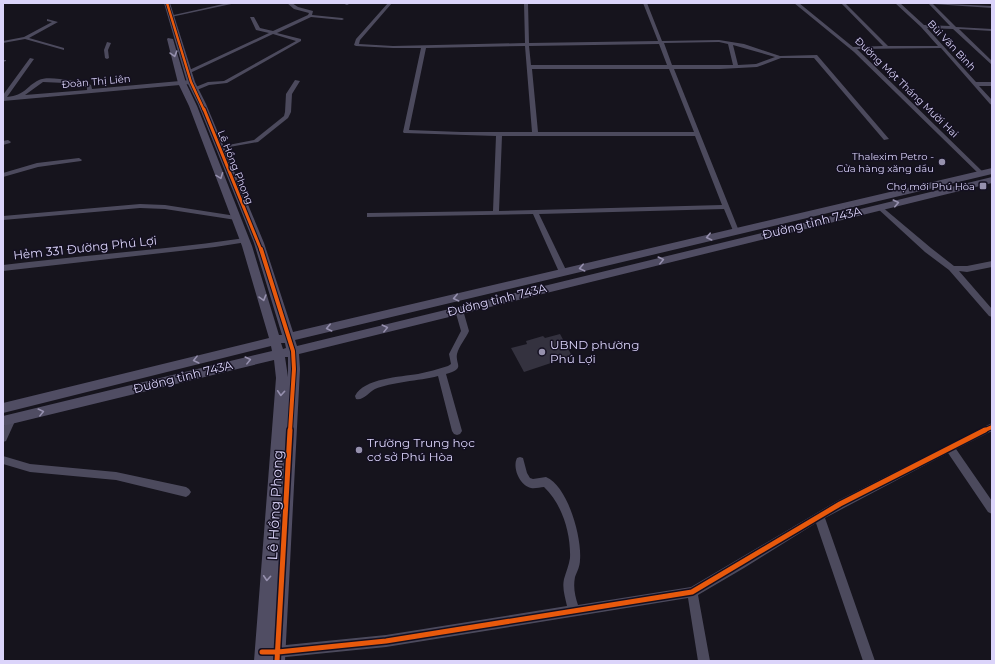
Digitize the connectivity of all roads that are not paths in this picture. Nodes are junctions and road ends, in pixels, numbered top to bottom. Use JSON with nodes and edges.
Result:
{"nodes":[{"id":1,"x":160,"y":3,"type":"edge"},
{"id":2,"x":167,"y":3,"type":"edge"},
{"id":3,"x":234,"y":3,"type":"edge"},
{"id":4,"x":289,"y":3,"type":"edge"},
{"id":5,"x":390,"y":3,"type":"edge"},
{"id":6,"x":526,"y":3,"type":"edge"},
{"id":7,"x":645,"y":3,"type":"edge"},
{"id":8,"x":796,"y":3,"type":"edge"},
{"id":9,"x":843,"y":3,"type":"edge"},
{"id":10,"x":897,"y":3,"type":"edge"},
{"id":11,"x":930,"y":3,"type":"edge"},
{"id":12,"x":992,"y":7,"type":"edge"},
{"id":13,"x":171,"y":16,"type":"junction"},
{"id":14,"x":310,"y":16,"type":"junction"},
{"id":15,"x":252,"y":18,"type":"dead end"},
{"id":16,"x":342,"y":19,"type":"dead end"},
{"id":17,"x":49,"y":20,"type":"dead end"},
{"id":18,"x":923,"y":26,"type":"junction"},
{"id":19,"x":955,"y":28,"type":"junction"},
{"id":20,"x":992,"y":30,"type":"edge"},
{"id":21,"x":273,"y":33,"type":"junction"},
{"id":22,"x":25,"y":38,"type":"junction"},
{"id":23,"x":661,"y":41,"type":"junction"},
{"id":24,"x":3,"y":42,"type":"edge"},
{"id":25,"x":109,"y":43,"type":"dead end"},
{"id":26,"x":730,"y":43,"type":"junction"},
{"id":27,"x":527,"y":45,"type":"junction"},
{"id":28,"x":424,"y":46,"type":"junction"},
{"id":29,"x":886,"y":47,"type":"junction"},
{"id":30,"x":942,"y":47,"type":"junction"},
{"id":31,"x":853,"y":48,"type":"junction"},
{"id":32,"x":62,"y":49,"type":"dead end"},
{"id":33,"x":983,"y":55,"type":"junction"},
{"id":34,"x":992,"y":56,"type":"edge"},
{"id":35,"x":107,"y":58,"type":"dead end"},
{"id":36,"x":780,"y":58,"type":"junction"},
{"id":37,"x":32,"y":59,"type":"dead end"},
{"id":38,"x":992,"y":64,"type":"edge"},
{"id":39,"x":671,"y":66,"type":"junction"},
{"id":40,"x":736,"y":66,"type":"junction"},
{"id":41,"x":529,"y":67,"type":"junction"},
{"id":42,"x":188,"y":72,"type":"junction"},
{"id":43,"x":297,"y":81,"type":"dead end"},
{"id":44,"x":189,"y":84,"type":"junction"},
{"id":45,"x":976,"y":84,"type":"junction"},
{"id":46,"x":992,"y":84,"type":"edge"},
{"id":47,"x":90,"y":90,"type":"junction"},
{"id":48,"x":20,"y":97,"type":"junction"},
{"id":49,"x":3,"y":99,"type":"edge"},
{"id":50,"x":992,"y":103,"type":"edge"},
{"id":51,"x":499,"y":133,"type":"junction"},
{"id":52,"x":535,"y":133,"type":"junction"},
{"id":53,"x":697,"y":134,"type":"junction"},
{"id":54,"x":886,"y":139,"type":"dead end"},
{"id":55,"x":220,"y":148,"type":"junction"},
{"id":56,"x":79,"y":160,"type":"dead end"},
{"id":57,"x":987,"y":172,"type":"edge"},
{"id":58,"x":3,"y":175,"type":"edge"},
{"id":59,"x":992,"y":180,"type":"edge"},
{"id":60,"x":871,"y":200,"type":"junction"},
{"id":61,"x":879,"y":206,"type":"junction"},
{"id":62,"x":726,"y":207,"type":"junction"},
{"id":63,"x":535,"y":212,"type":"junction"},
{"id":64,"x":496,"y":213,"type":"junction"},
{"id":65,"x":369,"y":215,"type":"dead end"},
{"id":66,"x":3,"y":218,"type":"edge"},
{"id":67,"x":236,"y":218,"type":"junction"},
{"id":68,"x":736,"y":231,"type":"junction"},
{"id":69,"x":245,"y":240,"type":"junction"},
{"id":70,"x":744,"y":240,"type":"junction"},
{"id":71,"x":628,"y":257,"type":"junction"},
{"id":72,"x":992,"y":264,"type":"edge"},
{"id":73,"x":634,"y":267,"type":"junction"},
{"id":74,"x":3,"y":268,"type":"edge"},
{"id":75,"x":952,"y":268,"type":"junction"},
{"id":76,"x":564,"y":272,"type":"junction"},
{"id":77,"x":510,"y":285,"type":"junction"},
{"id":78,"x":515,"y":296,"type":"junction"},
{"id":79,"x":459,"y":310,"type":"junction"},
{"id":80,"x":992,"y":314,"type":"edge"},
{"id":81,"x":290,"y":337,"type":"junction"},
{"id":82,"x":275,"y":341,"type":"junction"},
{"id":83,"x":293,"y":351,"type":"junction"},
{"id":84,"x":279,"y":354,"type":"junction"},
{"id":85,"x":440,"y":372,"type":"junction"},
{"id":86,"x":360,"y":396,"type":"dead end"},
{"id":87,"x":3,"y":408,"type":"edge"},
{"id":88,"x":8,"y":420,"type":"edge"},
{"id":89,"x":992,"y":427,"type":"edge"},
{"id":90,"x":457,"y":431,"type":"dead end"},
{"id":91,"x":3,"y":438,"type":"edge"},
{"id":92,"x":950,"y":448,"type":"junction"},
{"id":93,"x":3,"y":460,"type":"edge"},
{"id":94,"x":520,"y":461,"type":"dead end"},
{"id":95,"x":186,"y":492,"type":"dead end"},
{"id":96,"x":992,"y":509,"type":"edge"},
{"id":97,"x":819,"y":516,"type":"junction"},
{"id":98,"x":692,"y":592,"type":"junction"},
{"id":99,"x":574,"y":611,"type":"junction"},
{"id":100,"x":262,"y":656,"type":"edge"},
{"id":101,"x":278,"y":657,"type":"edge"},
{"id":102,"x":704,"y":661,"type":"edge"},
{"id":103,"x":869,"y":661,"type":"edge"}],
"edges":[{"from":1,"to":44,"type":"main road","name":"Lê Hồng Phong","one_way":true},
{"from":2,"to":13,"type":"main road","name":"Lê Hồng Phong"},
{"from":3,"to":13,"type":"street"},
{"from":4,"to":14,"type":"street"},
{"from":5,"to":28,"type":"street"},
{"from":6,"to":27,"type":"street"},
{"from":7,"to":23,"type":"street"},
{"from":8,"to":31,"type":"street","name":"Đường Một Tháng Mười Hai"},
{"from":9,"to":29,"type":"street"},
{"from":10,"to":18,"type":"street","name":"Bùi Văn Bình"},
{"from":11,"to":12,"type":"street"},
{"from":11,"to":19,"type":"street"},
{"from":13,"to":42,"type":"main road","name":"Lê Hồng Phong"},
{"from":14,"to":16,"type":"street"},
{"from":14,"to":21,"type":"street"},
{"from":15,"to":21,"type":"street"},
{"from":17,"to":22,"type":"street"},
{"from":18,"to":19,"type":"street"},
{"from":18,"to":30,"type":"street","name":"Bùi Văn Bình"},
{"from":19,"to":20,"type":"street"},
{"from":19,"to":33,"type":"street"},
{"from":21,"to":42,"type":"street"},
{"from":21,"to":44,"type":"street","name":"Đoàn Thị Liên"},
{"from":22,"to":24,"type":"street"},
{"from":22,"to":32,"type":"street"},
{"from":23,"to":26,"type":"street"},
{"from":23,"to":27,"type":"street"},
{"from":23,"to":39,"type":"street"},
{"from":25,"to":35,"type":"street"},
{"from":26,"to":36,"type":"street"},
{"from":26,"to":40,"type":"street"},
{"from":27,"to":28,"type":"street"},
{"from":27,"to":41,"type":"street"},
{"from":28,"to":51,"type":"street"},
{"from":29,"to":30,"type":"street"},
{"from":29,"to":31,"type":"street"},
{"from":30,"to":45,"type":"street","name":"Bùi Văn Bình"},
{"from":31,"to":57,"type":"street","name":"Đường Một Tháng Mười Hai"},
{"from":33,"to":34,"type":"street"},
{"from":33,"to":38,"type":"street"},
{"from":36,"to":40,"type":"street"},
{"from":36,"to":54,"type":"street"},
{"from":37,"to":49,"type":"street"},
{"from":39,"to":40,"type":"street"},
{"from":39,"to":41,"type":"street"},
{"from":39,"to":53,"type":"street"},
{"from":41,"to":52,"type":"street"},
{"from":42,"to":44,"type":"main road","name":"Lê Hồng Phong"},
{"from":43,"to":55,"type":"street"},
{"from":44,"to":47,"type":"street","name":"Đoàn Thị Liên"},
{"from":44,"to":55,"type":"main road","name":"Lê Hồng Phong"},
{"from":44,"to":67,"type":"main road","name":"Lê Hồng Phong","one_way":true},
{"from":45,"to":46,"type":"street"},
{"from":45,"to":50,"type":"street","name":"Bùi Văn Bình"},
{"from":47,"to":48,"type":"street","name":"Đoàn Thị Liên"},
{"from":47,"to":48,"type":"street"},
{"from":48,"to":49,"type":"street","name":"Đoàn Thị Liên"},
{"from":51,"to":52,"type":"street"},
{"from":51,"to":64,"type":"street"},
{"from":52,"to":53,"type":"street"},
{"from":53,"to":62,"type":"street"},
{"from":55,"to":81,"type":"main road","name":"Lê Hồng Phong"},
{"from":56,"to":58,"type":"street"},
{"from":57,"to":59,"type":"main road"},
{"from":57,"to":60,"type":"main road","name":"Đường tỉnh 743A"},
{"from":61,"to":59,"type":"main road","name":"Đường tỉnh 743A","one_way":true},
{"from":60,"to":61,"type":"main road"},
{"from":60,"to":68,"type":"main road","name":"Đường tỉnh 743A"},
{"from":61,"to":70,"type":"main road","name":"Đường tỉnh 743A"},
{"from":61,"to":75,"type":"street"},
{"from":62,"to":63,"type":"street"},
{"from":62,"to":68,"type":"street"},
{"from":63,"to":64,"type":"street"},
{"from":63,"to":76,"type":"street"},
{"from":64,"to":65,"type":"street"},
{"from":66,"to":67,"type":"street"},
{"from":67,"to":69,"type":"main road","name":"Lê Hồng Phong"},
{"from":68,"to":70,"type":"main road"},
{"from":68,"to":71,"type":"main road","name":"Đường tỉnh 743A","one_way":true},
{"from":69,"to":74,"type":"street","name":"Hẻm 331 Đường Phú Lợi"},
{"from":69,"to":82,"type":"main road","name":"Lê Hồng Phong","one_way":true},
{"from":73,"to":70,"type":"main road","name":"Đường tỉnh 743A","one_way":true},
{"from":71,"to":73,"type":"main road"},
{"from":71,"to":76,"type":"main road","name":"Đường tỉnh 743A","one_way":true},
{"from":72,"to":75,"type":"street"},
{"from":73,"to":78,"type":"main road","name":"Đường tỉnh 743A"},
{"from":75,"to":80,"type":"street"},
{"from":76,"to":77,"type":"main road","name":"Đường tỉnh 743A"},
{"from":77,"to":78,"type":"main road"},
{"from":77,"to":81,"type":"main road","name":"Đường tỉnh 743A","one_way":true},
{"from":78,"to":79,"type":"main road","name":"Đường tỉnh 743A"},
{"from":83,"to":79,"type":"main road","name":"Đường tỉnh 743A","one_way":true},
{"from":79,"to":85,"type":"street"},
{"from":81,"to":82,"type":"main road","name":"Đường tỉnh 743A"},
{"from":81,"to":83,"type":"main road","name":"Lê Hồng Phong"},
{"from":82,"to":84,"type":"main road","name":"Lê Hồng Phong"},
{"from":82,"to":87,"type":"main road","name":"Đường tỉnh 743A","one_way":true},
{"from":83,"to":84,"type":"main road","name":"Đường tỉnh 743A"},
{"from":83,"to":101,"type":"main road","name":"Lê Hồng Phong"},
{"from":88,"to":84,"type":"main road","name":"Đường tỉnh 743A","one_way":true},
{"from":84,"to":100,"type":"main road","name":"Lê Hồng Phong","one_way":true},
{"from":85,"to":86,"type":"street"},
{"from":85,"to":90,"type":"street"},
{"from":88,"to":91,"type":"street"},
{"from":89,"to":92,"type":"street"},
{"from":92,"to":96,"type":"street"},
{"from":92,"to":97,"type":"street"},
{"from":93,"to":95,"type":"street"},
{"from":94,"to":99,"type":"street"},
{"from":97,"to":98,"type":"street"},
{"from":97,"to":103,"type":"street"},
{"from":98,"to":99,"type":"street"},
{"from":98,"to":102,"type":"street"},
{"from":99,"to":101,"type":"street"},
{"from":100,"to":101,"type":"street"}]}
